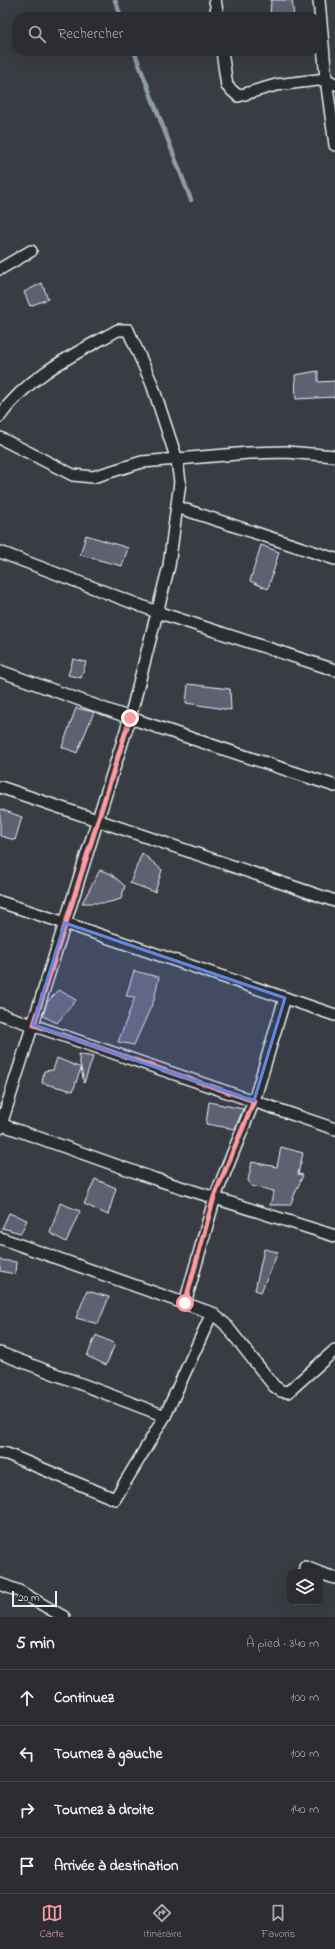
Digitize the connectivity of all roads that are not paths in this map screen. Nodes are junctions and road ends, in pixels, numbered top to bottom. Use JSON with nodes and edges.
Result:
{"nodes":[{"id":1,"x":215,"y":0,"type":"edge"},
{"id":2,"x":319,"y":0,"type":"edge"},
{"id":3,"x":217,"y":12,"type":"edge"},
{"id":4,"x":321,"y":12,"type":"edge"},
{"id":5,"x":323,"y":30,"type":"edge"},
{"id":6,"x":223,"y":56,"type":"edge"},
{"id":7,"x":330,"y":82,"type":"edge"},
{"id":8,"x":335,"y":145,"type":"edge"},
{"id":9,"x":31,"y":251,"type":"dead end"},
{"id":10,"x":0,"y":269,"type":"edge"},
{"id":11,"x":0,"y":416,"type":"edge"},
{"id":12,"x":0,"y":438,"type":"edge"},
{"id":13,"x":335,"y":456,"type":"edge"},
{"id":14,"x":177,"y":460,"type":"junction"},
{"id":15,"x":177,"y":507,"type":"junction"},
{"id":16,"x":0,"y":552,"type":"edge"},
{"id":17,"x":335,"y":559,"type":"edge"},
{"id":18,"x":156,"y":612,"type":"junction"},
{"id":19,"x":335,"y":670,"type":"edge"},
{"id":20,"x":0,"y":671,"type":"edge"},
{"id":21,"x":130,"y":718,"type":"junction"},
{"id":22,"x":335,"y":786,"type":"edge"},
{"id":23,"x":0,"y":787,"type":"edge"},
{"id":24,"x":98,"y":821,"type":"junction"},
{"id":25,"x":335,"y":901,"type":"edge"},
{"id":26,"x":0,"y":902,"type":"edge"},
{"id":27,"x":66,"y":923,"type":"junction"},
{"id":28,"x":285,"y":998,"type":"junction"},
{"id":29,"x":0,"y":1014,"type":"edge"},
{"id":30,"x":335,"y":1015,"type":"edge"},
{"id":31,"x":34,"y":1025,"type":"junction"},
{"id":32,"x":254,"y":1101,"type":"junction"},
{"id":33,"x":0,"y":1126,"type":"edge"},
{"id":34,"x":335,"y":1129,"type":"edge"},
{"id":35,"x":214,"y":1197,"type":"junction"},
{"id":36,"x":335,"y":1236,"type":"edge"},
{"id":37,"x":0,"y":1238,"type":"edge"},
{"id":38,"x":185,"y":1303,"type":"junction"},
{"id":39,"x":212,"y":1313,"type":"junction"},
{"id":40,"x":335,"y":1350,"type":"edge"},
{"id":41,"x":0,"y":1353,"type":"edge"},
{"id":42,"x":165,"y":1416,"type":"junction"},
{"id":43,"x":0,"y":1453,"type":"edge"},
{"id":44,"x":305,"y":1567,"type":"dead end"},
{"id":45,"x":311,"y":1569,"type":"edge"},
{"id":46,"x":323,"y":1574,"type":"edge"},
{"id":47,"x":335,"y":1578,"type":"edge"},
{"id":48,"x":0,"y":1584,"type":"edge"},
{"id":49,"x":64,"y":1617,"type":"edge"}],
"edges":[{"from":1,"to":3,"type":"street"},
{"from":2,"to":4,"type":"street"},
{"from":5,"to":7,"type":"street"},
{"from":6,"to":7,"type":"street"},
{"from":7,"to":8,"type":"street"},
{"from":9,"to":10,"type":"street"},
{"from":11,"to":14,"type":"street"},
{"from":12,"to":14,"type":"street"},
{"from":13,"to":14,"type":"street"},
{"from":14,"to":15,"type":"street"},
{"from":15,"to":17,"type":"street"},
{"from":15,"to":18,"type":"street"},
{"from":16,"to":18,"type":"street"},
{"from":18,"to":19,"type":"street"},
{"from":18,"to":21,"type":"street"},
{"from":20,"to":21,"type":"street"},
{"from":21,"to":22,"type":"street"},
{"from":21,"to":24,"type":"street"},
{"from":23,"to":24,"type":"street"},
{"from":24,"to":25,"type":"street"},
{"from":24,"to":27,"type":"street"},
{"from":26,"to":27,"type":"street"},
{"from":27,"to":28,"type":"street"},
{"from":27,"to":31,"type":"street"},
{"from":28,"to":30,"type":"street"},
{"from":28,"to":32,"type":"street"},
{"from":29,"to":31,"type":"street"},
{"from":31,"to":32,"type":"street"},
{"from":31,"to":33,"type":"street"},
{"from":32,"to":34,"type":"street"},
{"from":32,"to":35,"type":"street"},
{"from":33,"to":35,"type":"street"},
{"from":35,"to":36,"type":"street"},
{"from":35,"to":38,"type":"street"},
{"from":37,"to":38,"type":"street"},
{"from":38,"to":39,"type":"street"},
{"from":39,"to":40,"type":"street"},
{"from":39,"to":42,"type":"street"},
{"from":41,"to":42,"type":"street"},
{"from":42,"to":43,"type":"street"},
{"from":44,"to":45,"type":"street"},
{"from":46,"to":47,"type":"street"},
{"from":48,"to":49,"type":"street"}]}
